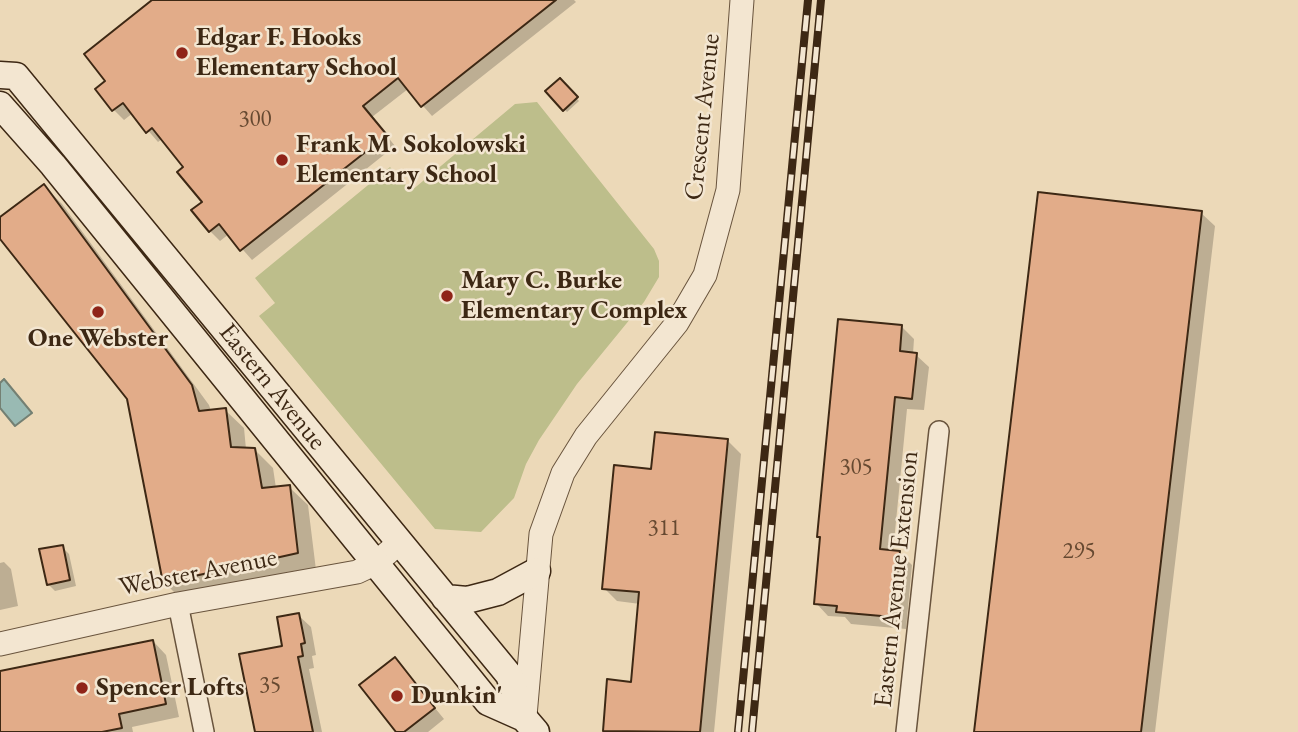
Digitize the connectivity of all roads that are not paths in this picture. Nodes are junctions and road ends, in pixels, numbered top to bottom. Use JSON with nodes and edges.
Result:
{"nodes":[{"id":1,"x":742,"y":0,"type":"edge"},
{"id":2,"x":0,"y":75,"type":"edge"},
{"id":3,"x":0,"y":105,"type":"edge"},
{"id":4,"x":939,"y":431,"type":"dead end"},
{"id":5,"x":400,"y":542,"type":"junction"},
{"id":6,"x":376,"y":562,"type":"junction"},
{"id":7,"x":537,"y":571,"type":"junction"},
{"id":8,"x":445,"y":598,"type":"junction"},
{"id":9,"x":178,"y":604,"type":"junction"},
{"id":10,"x":0,"y":644,"type":"edge"},
{"id":11,"x":528,"y":727,"type":"edge"},
{"id":12,"x":204,"y":732,"type":"edge"},
{"id":13,"x":906,"y":732,"type":"edge"}],
"edges":[{"from":1,"to":7,"type":"street","name":"Crescent Avenue"},
{"from":2,"to":5,"type":"main road","name":"Eastern Avenue"},
{"from":3,"to":6,"type":"main road","name":"Eastern Avenue"},
{"from":4,"to":13,"type":"street","name":"Eastern Avenue Extension"},
{"from":5,"to":6,"type":"street","name":"Webster Avenue"},
{"from":5,"to":8,"type":"main road","name":"Eastern Avenue"},
{"from":6,"to":9,"type":"street","name":"Webster Avenue"},
{"from":6,"to":11,"type":"main road","name":"Eastern Avenue"},
{"from":7,"to":8,"type":"main road"},
{"from":7,"to":11,"type":"street","name":"Crescent Avenue"},
{"from":8,"to":11,"type":"main road","name":"Eastern Avenue"},
{"from":9,"to":10,"type":"street","name":"Webster Avenue"},
{"from":9,"to":12,"type":"street"}]}
